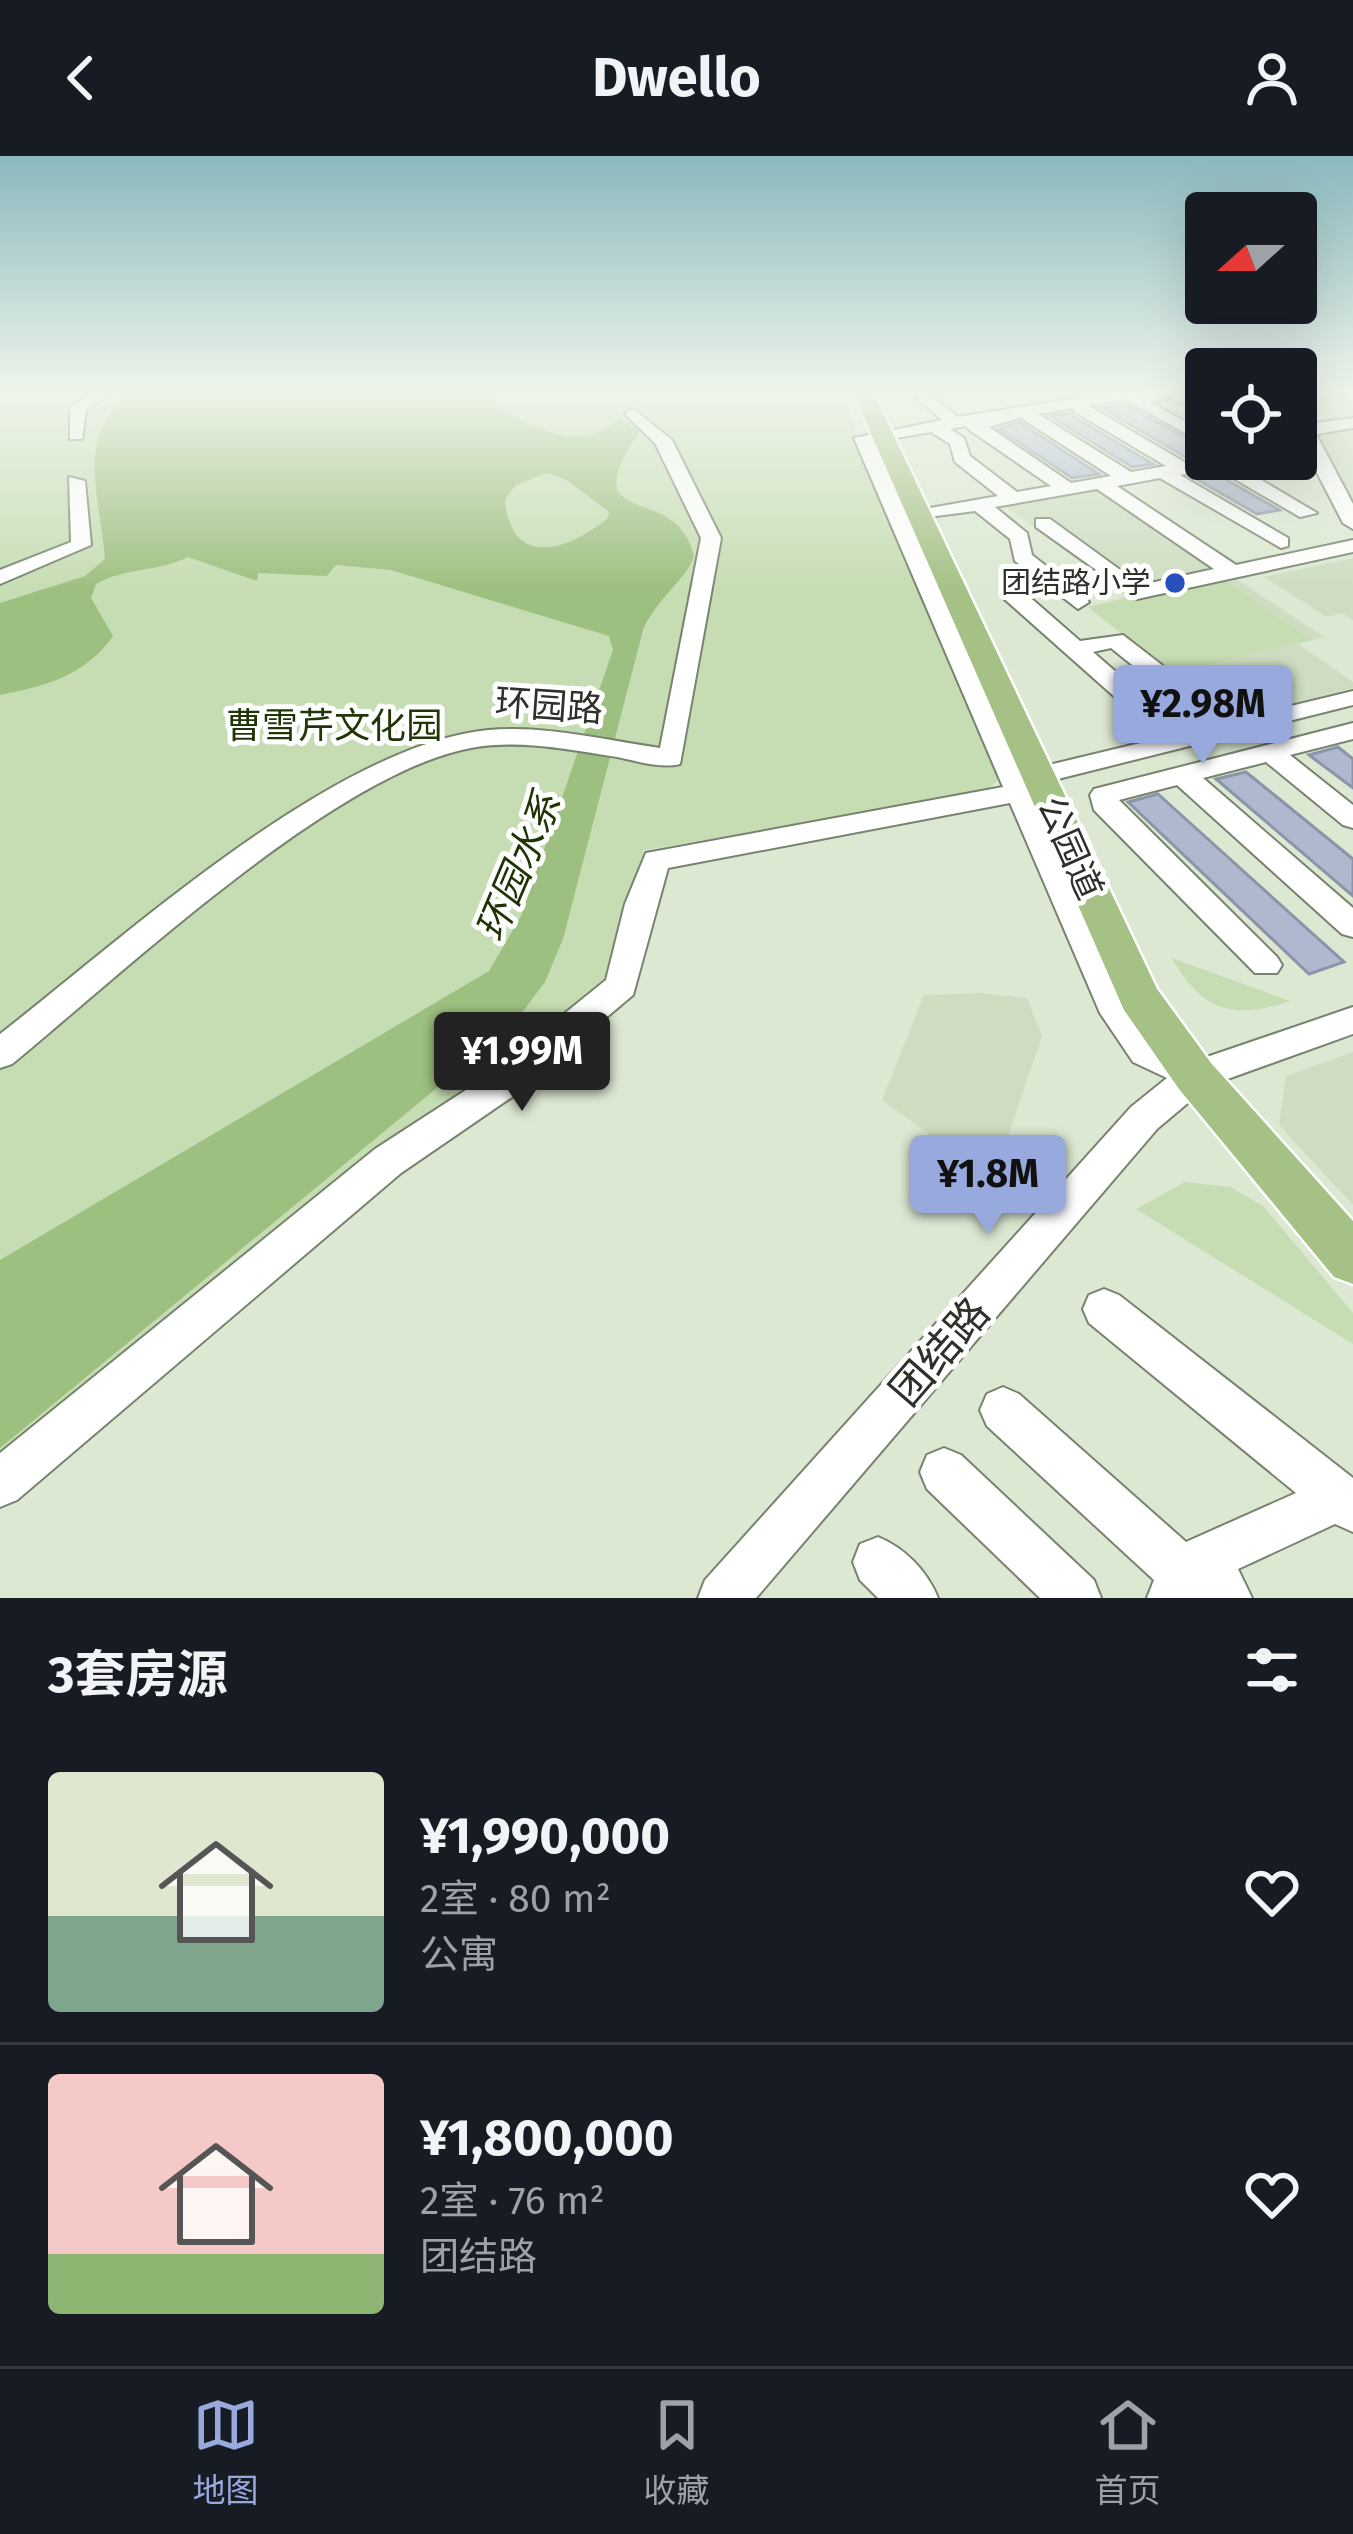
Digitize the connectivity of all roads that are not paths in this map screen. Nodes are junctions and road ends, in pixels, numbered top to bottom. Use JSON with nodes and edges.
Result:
{"nodes":[{"id":1,"x":671,"y":457,"type":"edge"},
{"id":2,"x":872,"y":457,"type":"edge"},
{"id":3,"x":895,"y":457,"type":"edge"},
{"id":4,"x":961,"y":457,"type":"edge"},
{"id":5,"x":1022,"y":457,"type":"edge"},
{"id":6,"x":1097,"y":457,"type":"edge"},
{"id":7,"x":1157,"y":457,"type":"edge"},
{"id":8,"x":1317,"y":463,"type":"edge"},
{"id":9,"x":1185,"y":469,"type":"edge"},
{"id":10,"x":1174,"y":471,"type":"junction"},
{"id":11,"x":1129,"y":479,"type":"junction"},
{"id":12,"x":1257,"y":480,"type":"edge"},
{"id":13,"x":76,"y":481,"type":"dead end"},
{"id":14,"x":1100,"y":484,"type":"junction"},
{"id":15,"x":1069,"y":490,"type":"junction"},
{"id":16,"x":1014,"y":499,"type":"junction"},
{"id":17,"x":980,"y":505,"type":"junction"},
{"id":18,"x":1307,"y":513,"type":"dead end"},
{"id":19,"x":920,"y":515,"type":"junction"},
{"id":20,"x":1043,"y":523,"type":"dead end"},
{"id":21,"x":1353,"y":523,"type":"edge"},
{"id":22,"x":1281,"y":542,"type":"dead end"},
{"id":23,"x":1353,"y":546,"type":"edge"},
{"id":24,"x":1233,"y":572,"type":"junction"},
{"id":25,"x":0,"y":578,"type":"edge"},
{"id":26,"x":1009,"y":590,"type":"dead end"},
{"id":27,"x":1078,"y":602,"type":"dead end"},
{"id":28,"x":1078,"y":648,"type":"junction"},
{"id":29,"x":1353,"y":698,"type":"edge"},
{"id":30,"x":1228,"y":729,"type":"junction"},
{"id":31,"x":1353,"y":731,"type":"edge"},
{"id":32,"x":1180,"y":741,"type":"junction"},
{"id":33,"x":1270,"y":752,"type":"junction"},
{"id":34,"x":1183,"y":775,"type":"junction"},
{"id":35,"x":1028,"y":784,"type":"junction"},
{"id":36,"x":1353,"y":819,"type":"edge"},
{"id":37,"x":1353,"y":926,"type":"edge"},
{"id":38,"x":1266,"y":965,"type":"dead end"},
{"id":39,"x":1353,"y":1020,"type":"edge"},
{"id":40,"x":0,"y":1054,"type":"edge"},
{"id":41,"x":1196,"y":1076,"type":"junction"},
{"id":42,"x":1353,"y":1259,"type":"edge"},
{"id":43,"x":1104,"y":1309,"type":"dead end"},
{"id":44,"x":1003,"y":1411,"type":"dead end"},
{"id":45,"x":944,"y":1472,"type":"dead end"},
{"id":46,"x":0,"y":1483,"type":"edge"},
{"id":47,"x":1346,"y":1503,"type":"edge"},
{"id":48,"x":878,"y":1562,"type":"dead end"},
{"id":49,"x":1197,"y":1583,"type":"edge"},
{"id":50,"x":723,"y":1598,"type":"edge"},
{"id":51,"x":914,"y":1598,"type":"edge"},
{"id":52,"x":1076,"y":1598,"type":"edge"}],
"edges":[{"from":1,"to":40,"type":"street","name":"环园路"},
{"from":2,"to":35,"type":"street"},
{"from":3,"to":19,"type":"main road","name":"公园道"},
{"from":4,"to":16,"type":"street"},
{"from":5,"to":15,"type":"street"},
{"from":6,"to":11,"type":"street"},
{"from":7,"to":10,"type":"street"},
{"from":8,"to":21,"type":"street"},
{"from":9,"to":10,"type":"street"},
{"from":10,"to":11,"type":"street"},
{"from":10,"to":22,"type":"street"},
{"from":11,"to":14,"type":"street"},
{"from":12,"to":18,"type":"street"},
{"from":13,"to":25,"type":"street"},
{"from":14,"to":15,"type":"street"},
{"from":14,"to":24,"type":"street"},
{"from":15,"to":16,"type":"street"},
{"from":16,"to":17,"type":"street"},
{"from":17,"to":19,"type":"street"},
{"from":17,"to":27,"type":"street"},
{"from":19,"to":35,"type":"main road","name":"公园道"},
{"from":20,"to":24,"type":"street"},
{"from":23,"to":24,"type":"street"},
{"from":26,"to":28,"type":"street"},
{"from":28,"to":30,"type":"street"},
{"from":28,"to":32,"type":"street"},
{"from":29,"to":30,"type":"street"},
{"from":30,"to":32,"type":"street"},
{"from":31,"to":33,"type":"street"},
{"from":32,"to":35,"type":"street"},
{"from":33,"to":34,"type":"street"},
{"from":33,"to":36,"type":"street"},
{"from":34,"to":37,"type":"street"},
{"from":34,"to":38,"type":"street"},
{"from":35,"to":41,"type":"main road","name":"公园道"},
{"from":35,"to":46,"type":"street"},
{"from":39,"to":41,"type":"street","name":"团结路"},
{"from":41,"to":42,"type":"main road","name":"公园道"},
{"from":41,"to":50,"type":"street","name":"团结路"},
{"from":43,"to":47,"type":"street"},
{"from":44,"to":49,"type":"street"},
{"from":45,"to":52,"type":"street"},
{"from":47,"to":49,"type":"street"},
{"from":48,"to":51,"type":"street"}]}
